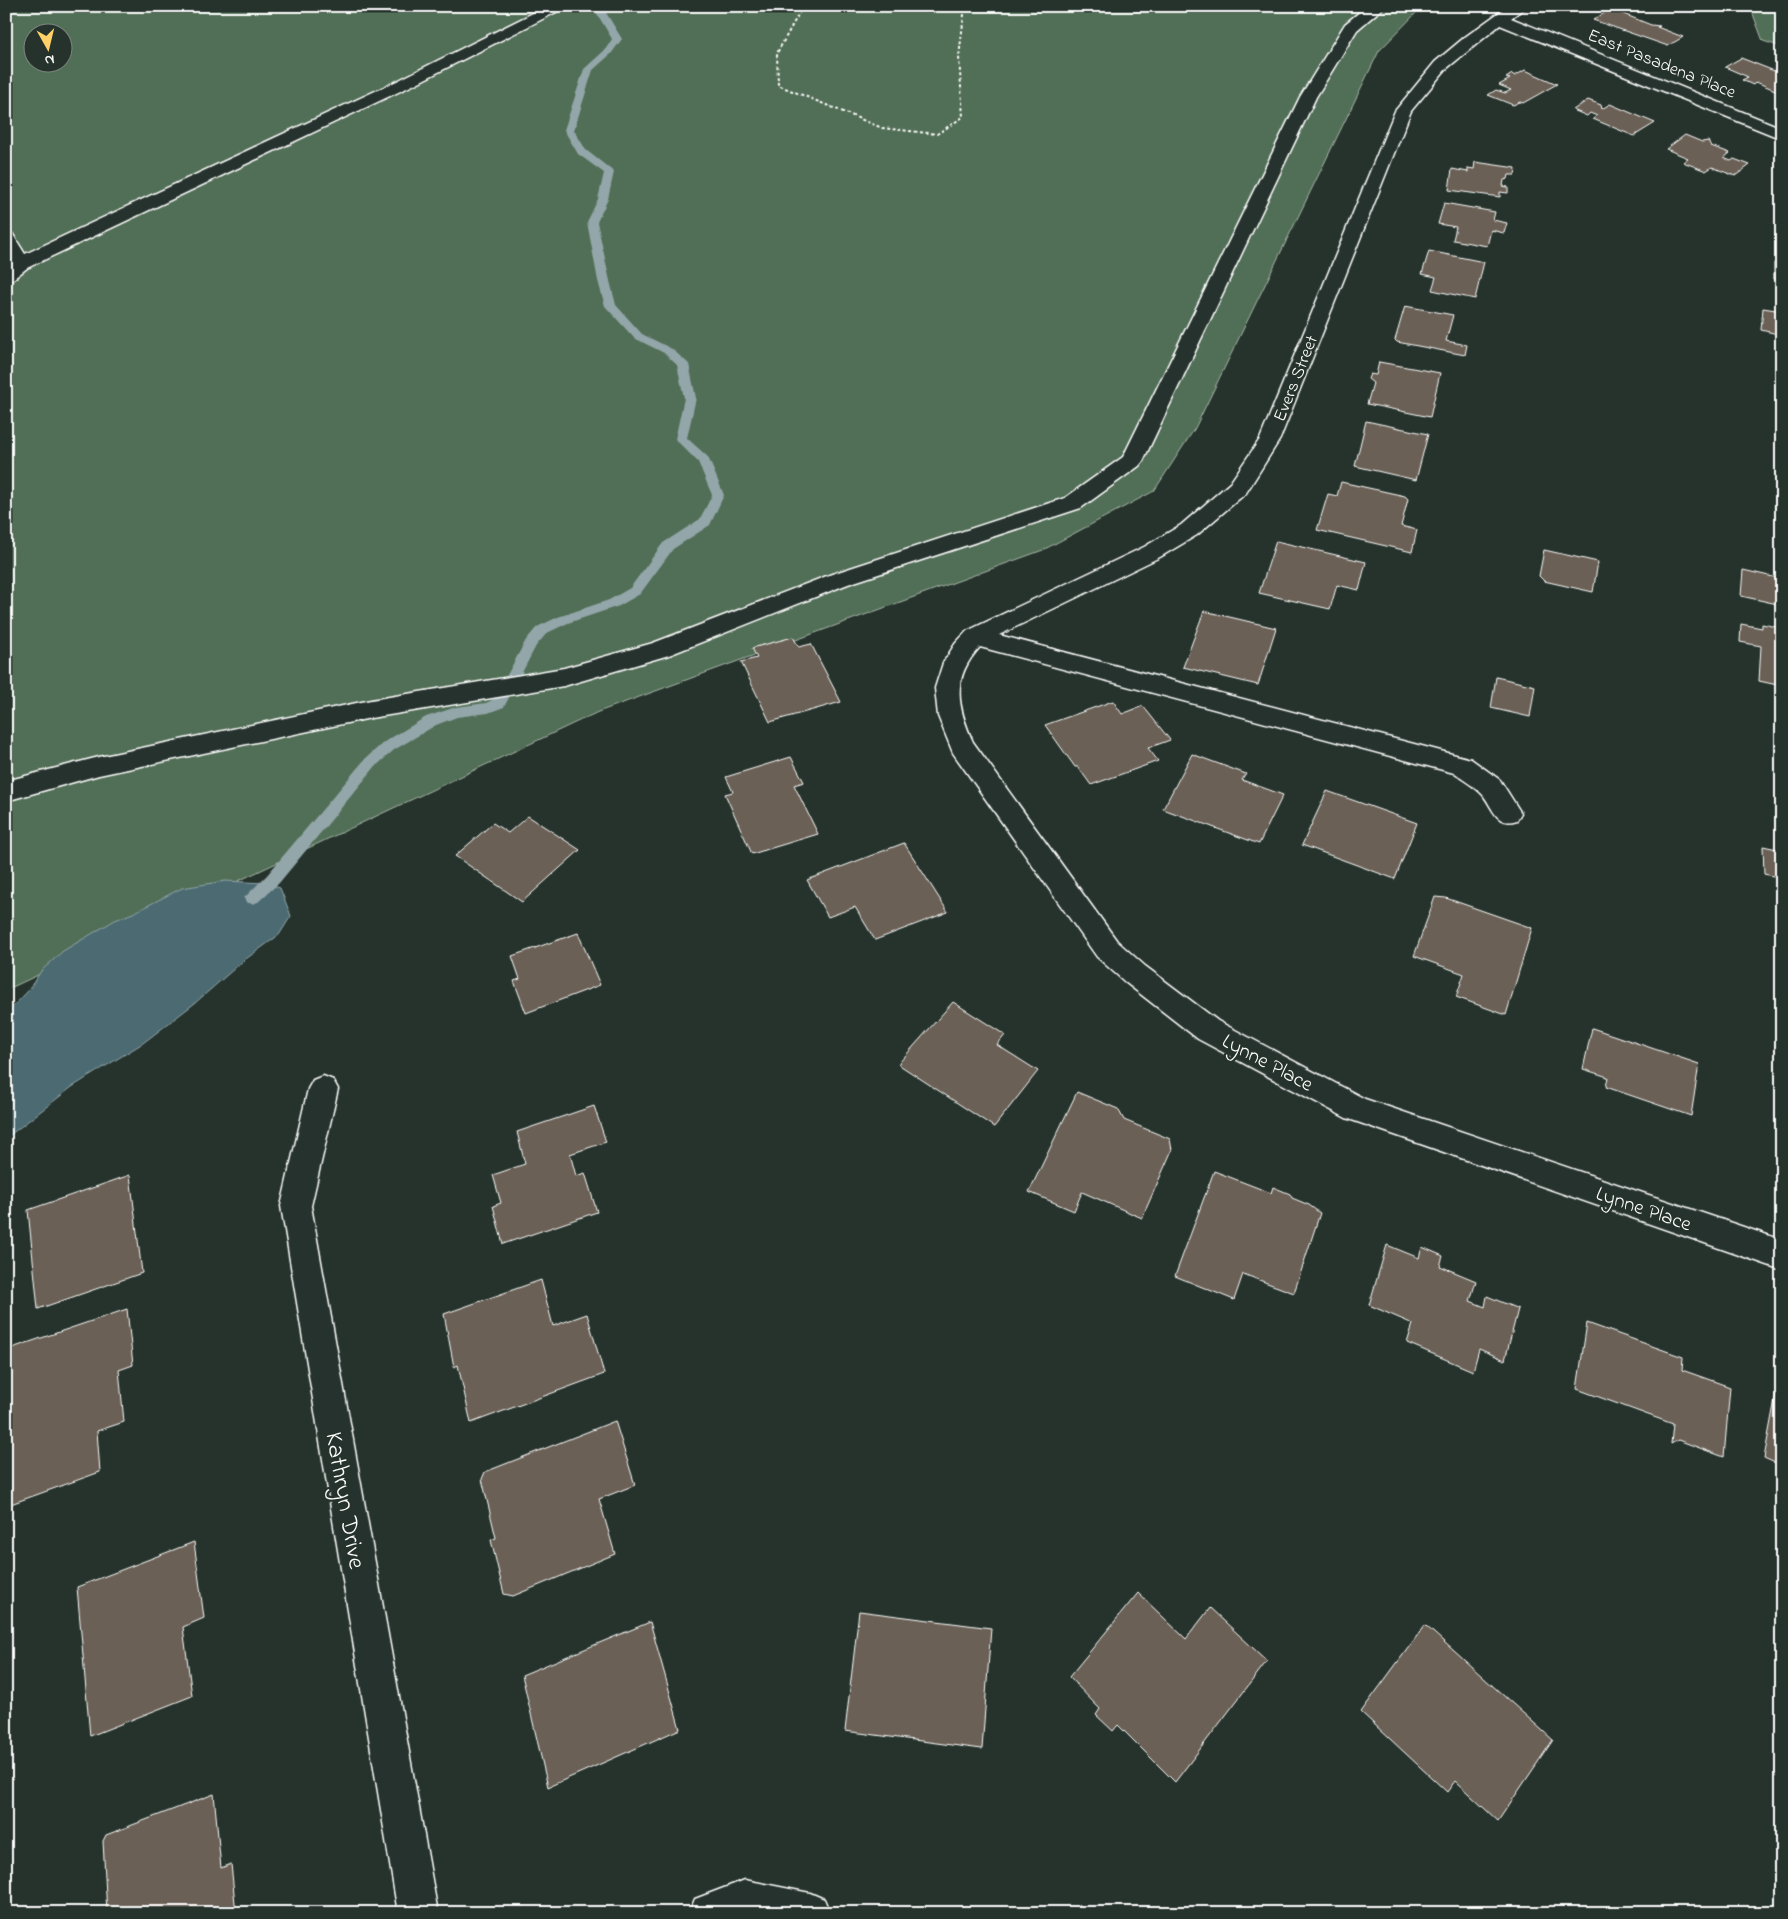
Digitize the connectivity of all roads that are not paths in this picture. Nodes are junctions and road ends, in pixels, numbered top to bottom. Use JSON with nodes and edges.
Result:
{"nodes":[{"id":1,"x":560,"y":6,"type":"edge"},
{"id":2,"x":1519,"y":6,"type":"edge"},
{"id":3,"x":1373,"y":9,"type":"edge"},
{"id":4,"x":1499,"y":19,"type":"junction"},
{"id":5,"x":1782,"y":134,"type":"edge"},
{"id":6,"x":6,"y":237,"type":"edge"},
{"id":7,"x":13,"y":270,"type":"edge"},
{"id":8,"x":969,"y":643,"type":"junction"},
{"id":9,"x":6,"y":791,"type":"edge"},
{"id":10,"x":1508,"y":813,"type":"dead end"},
{"id":11,"x":323,"y":1090,"type":"dead end"},
{"id":12,"x":1782,"y":1255,"type":"edge"},
{"id":13,"x":418,"y":1913,"type":"edge"},
{"id":14,"x":709,"y":1913,"type":"edge"},
{"id":15,"x":810,"y":1913,"type":"edge"}],
"edges":[{"from":1,"to":7,"type":"street"},
{"from":2,"to":4,"type":"street","name":"Evers Street"},
{"from":3,"to":9,"type":"street"},
{"from":4,"to":5,"type":"street","name":"East Pasadena Place"},
{"from":4,"to":8,"type":"street","name":"Evers Street"},
{"from":6,"to":7,"type":"street"},
{"from":8,"to":10,"type":"street"},
{"from":8,"to":12,"type":"street","name":"Lynne Place"},
{"from":11,"to":13,"type":"street","name":"Kathryn Drive"},
{"from":14,"to":15,"type":"street"}]}
